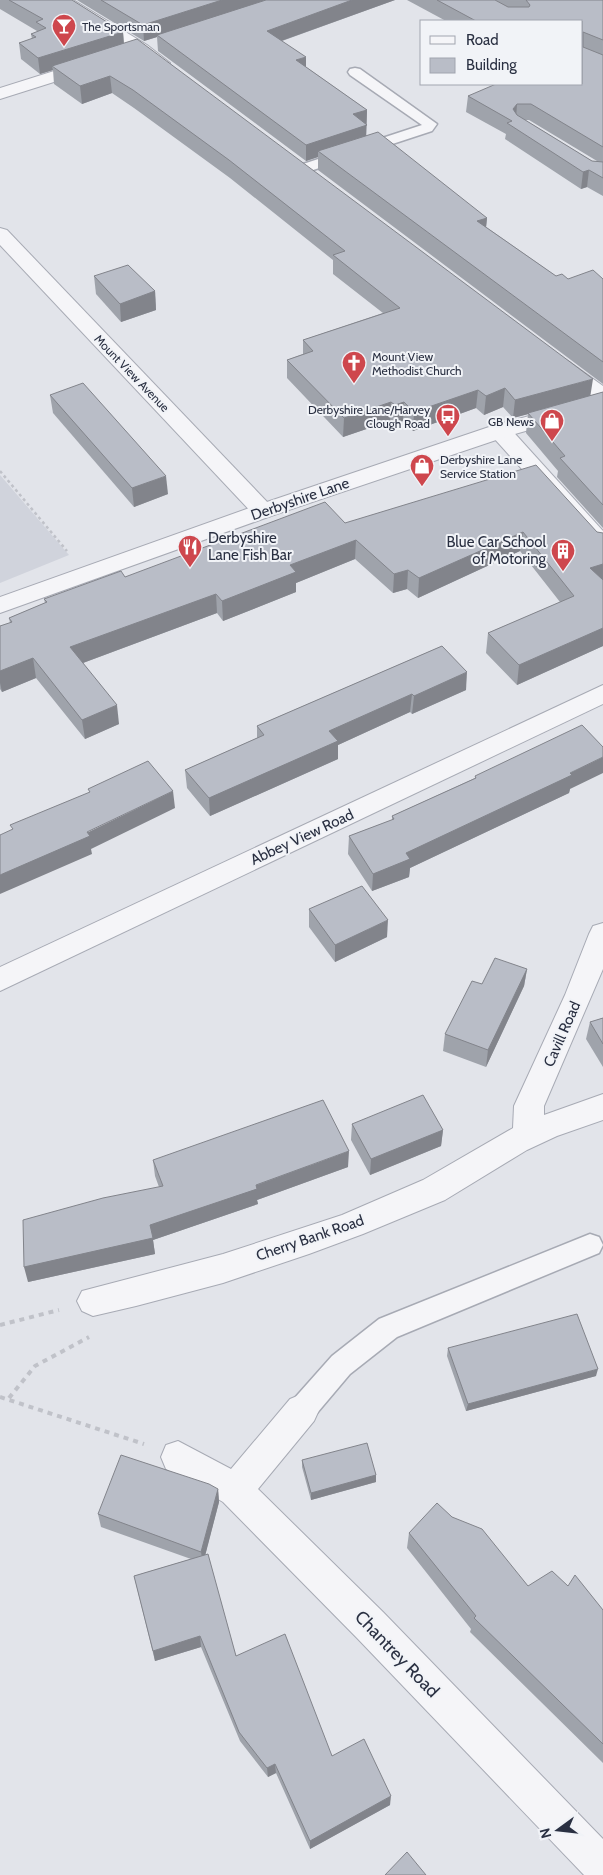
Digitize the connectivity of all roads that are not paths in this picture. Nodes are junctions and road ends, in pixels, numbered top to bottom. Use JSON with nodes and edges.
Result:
{"nodes":[{"id":1,"x":62,"y":0,"type":"edge"},
{"id":2,"x":159,"y":42,"type":"edge"},
{"id":3,"x":141,"y":48,"type":"junction"},
{"id":4,"x":124,"y":53,"type":"edge"},
{"id":5,"x":107,"y":59,"type":"edge"},
{"id":6,"x":173,"y":72,"type":"edge"},
{"id":7,"x":355,"y":72,"type":"dead end"},
{"id":8,"x":0,"y":94,"type":"edge"},
{"id":9,"x":287,"y":157,"type":"edge"},
{"id":10,"x":302,"y":169,"type":"junction"},
{"id":11,"x":318,"y":181,"type":"edge"},
{"id":12,"x":0,"y":234,"type":"edge"},
{"id":13,"x":544,"y":352,"type":"edge"},
{"id":14,"x":603,"y":396,"type":"edge"},
{"id":15,"x":603,"y":402,"type":"edge"},
{"id":16,"x":500,"y":432,"type":"junction"},
{"id":17,"x":263,"y":511,"type":"junction"},
{"id":18,"x":603,"y":545,"type":"edge"},
{"id":19,"x":0,"y":605,"type":"edge"},
{"id":20,"x":603,"y":694,"type":"edge"},
{"id":21,"x":603,"y":934,"type":"edge"},
{"id":22,"x":0,"y":980,"type":"edge"},
{"id":23,"x":603,"y":1107,"type":"edge"},
{"id":24,"x":528,"y":1135,"type":"junction"},
{"id":25,"x":590,"y":1245,"type":"dead end"},
{"id":26,"x":93,"y":1301,"type":"road end"},
{"id":27,"x":302,"y":1410,"type":"joint"},
{"id":28,"x":178,"y":1457,"type":"dead end"},
{"id":29,"x":235,"y":1490,"type":"junction"},
{"id":30,"x":603,"y":1867,"type":"edge"}],
"edges":[{"from":1,"to":3,"type":"street"},
{"from":2,"to":3,"type":"street"},
{"from":3,"to":4,"type":"street"},
{"from":3,"to":6,"type":"street"},
{"from":5,"to":8,"type":"street"},
{"from":7,"to":10,"type":"lane"},
{"from":9,"to":10,"type":"street"},
{"from":10,"to":11,"type":"street"},
{"from":12,"to":17,"type":"street","name":"Mount View Avenue"},
{"from":13,"to":14,"type":"street"},
{"from":15,"to":16,"type":"street","name":"Derbyshire Lane"},
{"from":16,"to":17,"type":"street","name":"Derbyshire Lane"},
{"from":16,"to":18,"type":"street"},
{"from":17,"to":19,"type":"street","name":"Derbyshire Lane"},
{"from":20,"to":22,"type":"street","name":"Abbey View Road"},
{"from":21,"to":24,"type":"street","name":"Cavill Road"},
{"from":23,"to":24,"type":"street","name":"Cherry Bank Road"},
{"from":24,"to":26,"type":"street","name":"Cherry Bank Road"},
{"from":25,"to":27,"type":"lane"},
{"from":27,"to":29,"type":"street"},
{"from":28,"to":29,"type":"street","name":"Chantrey Road"},
{"from":29,"to":30,"type":"street","name":"Chantrey Road"}]}
